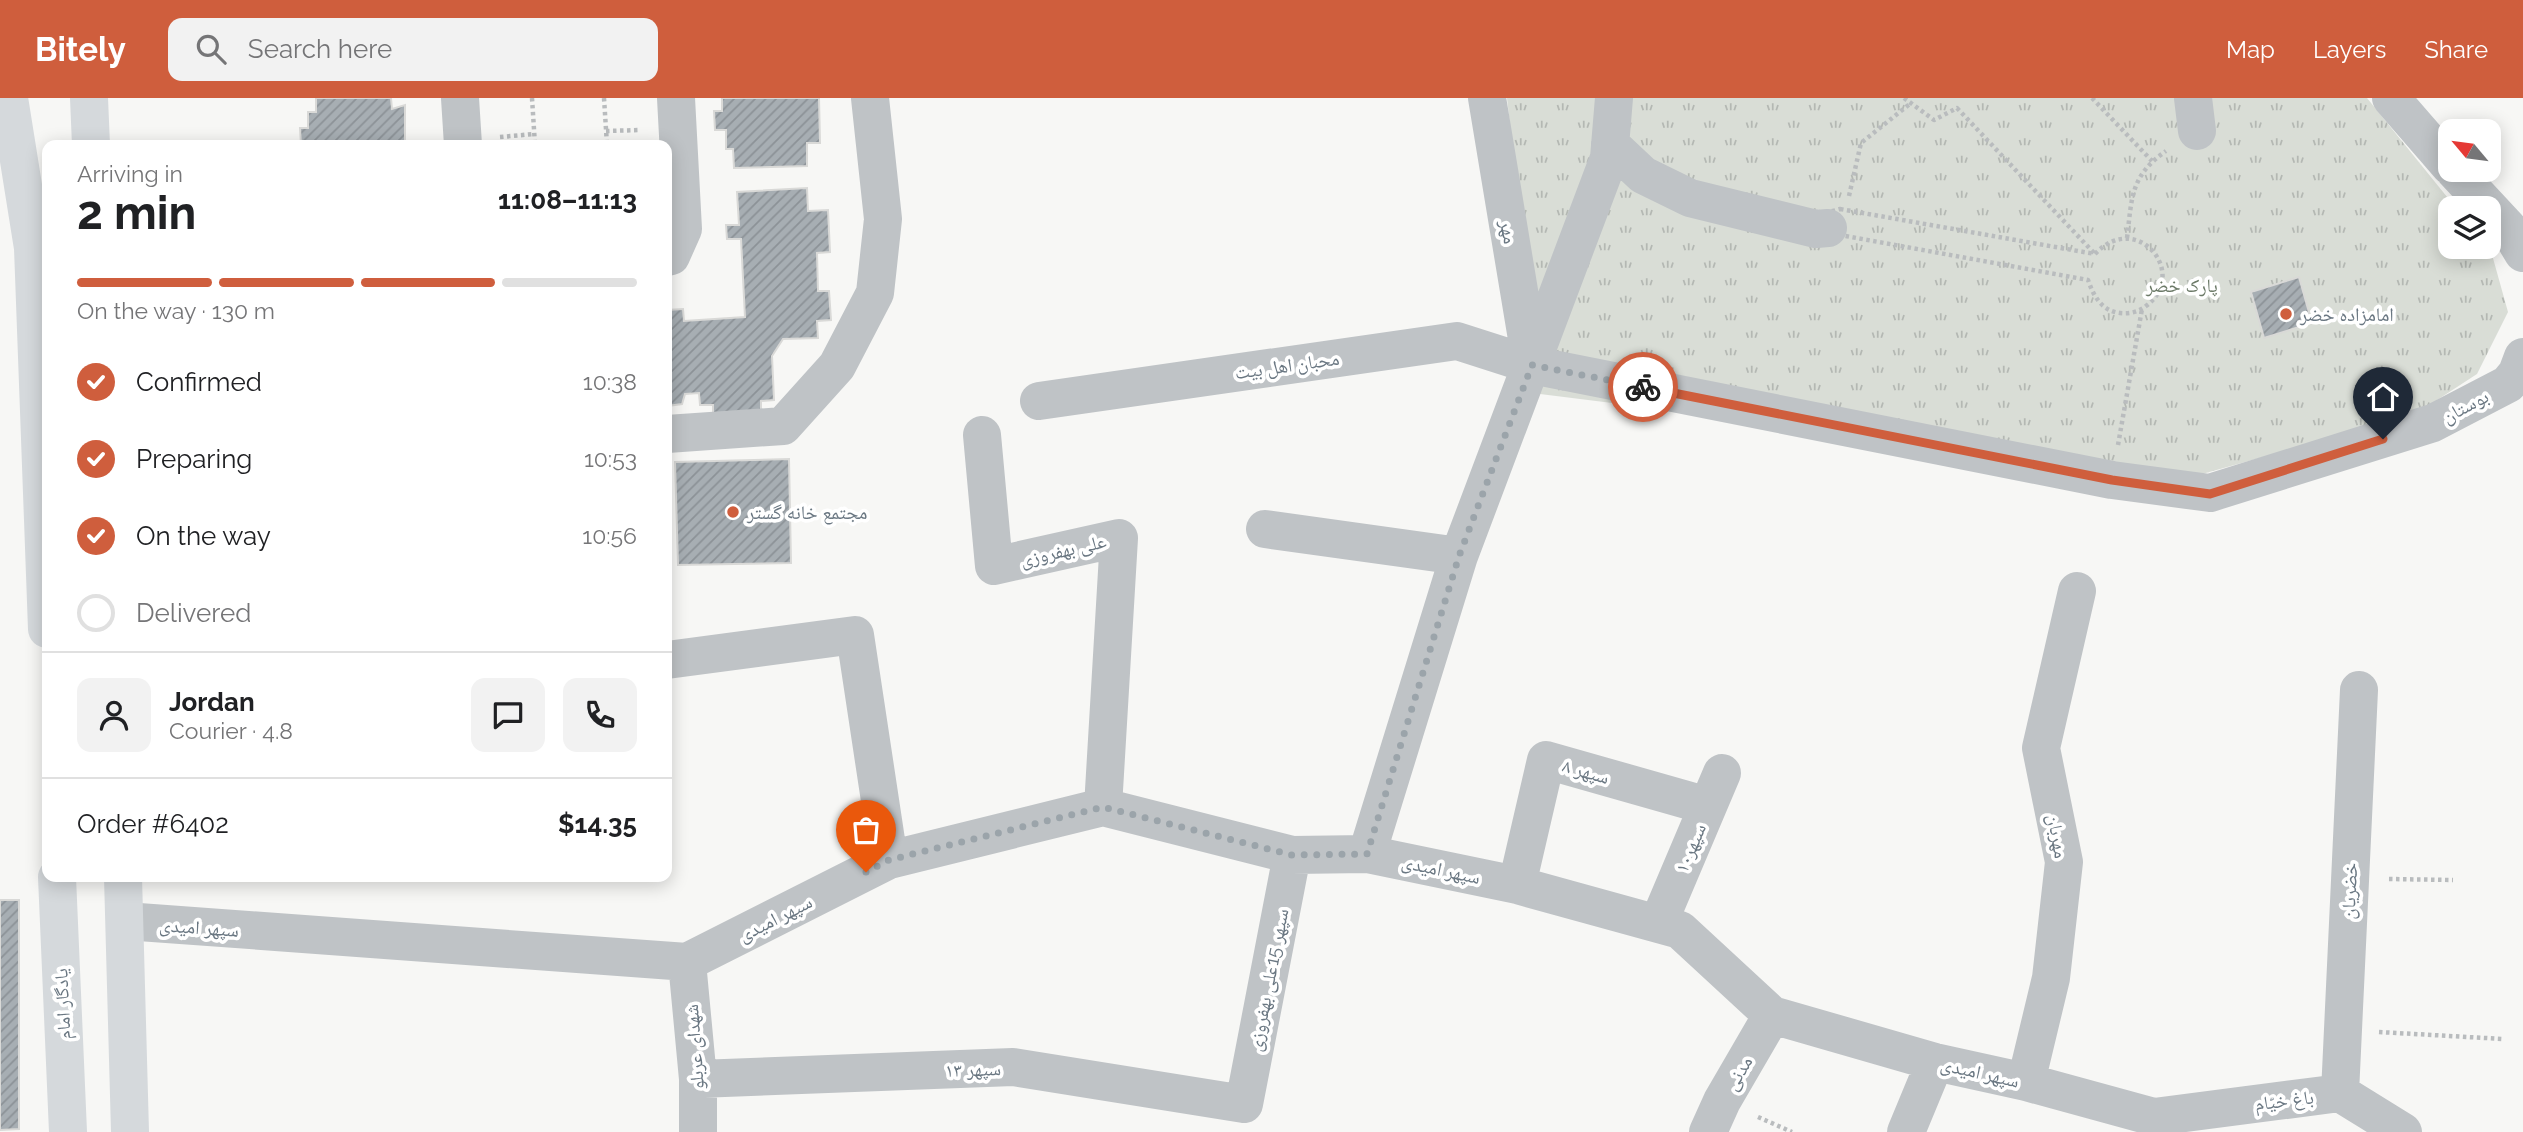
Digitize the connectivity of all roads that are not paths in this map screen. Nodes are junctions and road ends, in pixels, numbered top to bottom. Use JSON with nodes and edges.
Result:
{"nodes":[{"id":1,"x":9,"y":98,"type":"edge"},
{"id":2,"x":89,"y":98,"type":"edge"},
{"id":3,"x":460,"y":98,"type":"edge"},
{"id":4,"x":676,"y":98,"type":"edge"},
{"id":5,"x":870,"y":98,"type":"edge"},
{"id":6,"x":1486,"y":98,"type":"edge"},
{"id":7,"x":1614,"y":98,"type":"edge"},
{"id":8,"x":2391,"y":98,"type":"edge"},
{"id":9,"x":91,"y":140,"type":"edge"},
{"id":10,"x":463,"y":140,"type":"edge"},
{"id":11,"x":1610,"y":144,"type":"junction"},
{"id":12,"x":2438,"y":152,"type":"edge"},
{"id":13,"x":2465,"y":182,"type":"edge"},
{"id":14,"x":1839,"y":219,"type":"road end"},
{"id":15,"x":2523,"y":253,"type":"edge"},
{"id":16,"x":672,"y":254,"type":"edge"},
{"id":17,"x":2523,"y":357,"type":"edge"},
{"id":18,"x":1532,"y":365,"type":"junction"},
{"id":19,"x":1039,"y":401,"type":"dead end"},
{"id":20,"x":672,"y":434,"type":"edge"},
{"id":21,"x":982,"y":435,"type":"dead end"},
{"id":22,"x":42,"y":493,"type":"edge"},
{"id":23,"x":1265,"y":529,"type":"dead end"},
{"id":24,"x":1459,"y":556,"type":"junction"},
{"id":25,"x":2077,"y":591,"type":"dead end"},
{"id":26,"x":672,"y":659,"type":"edge"},
{"id":27,"x":2359,"y":690,"type":"dead end"},
{"id":28,"x":1716,"y":789,"type":"joint"},
{"id":29,"x":1103,"y":807,"type":"junction"},
{"id":30,"x":1367,"y":854,"type":"junction"},
{"id":31,"x":1292,"y":855,"type":"junction"},
{"id":32,"x":889,"y":860,"type":"junction"},
{"id":33,"x":57,"y":882,"type":"edge"},
{"id":34,"x":123,"y":882,"type":"edge"},
{"id":35,"x":1517,"y":885,"type":"junction"},
{"id":36,"x":125,"y":921,"type":"junction"},
{"id":37,"x":1658,"y":924,"type":"junction"},
{"id":38,"x":687,"y":962,"type":"junction"},
{"id":39,"x":1772,"y":1015,"type":"junction"},
{"id":40,"x":1935,"y":1062,"type":"junction"},
{"id":41,"x":698,"y":1079,"type":"junction"},
{"id":42,"x":2026,"y":1082,"type":"junction"},
{"id":43,"x":2340,"y":1093,"type":"junction"},
{"id":44,"x":1250,"y":1118,"type":"edge"},
{"id":45,"x":2154,"y":1125,"type":"edge"},
{"id":46,"x":68,"y":1132,"type":"edge"},
{"id":47,"x":130,"y":1132,"type":"edge"},
{"id":48,"x":698,"y":1132,"type":"edge"},
{"id":49,"x":1708,"y":1132,"type":"edge"},
{"id":50,"x":1906,"y":1132,"type":"edge"},
{"id":51,"x":2403,"y":1132,"type":"edge"}],
"edges":[{"from":1,"to":22,"type":"main road"},
{"from":2,"to":9,"type":"main road"},
{"from":3,"to":10,"type":"street"},
{"from":4,"to":16,"type":"street"},
{"from":5,"to":20,"type":"street"},
{"from":6,"to":18,"type":"street","name":"مهر"},
{"from":7,"to":11,"type":"street"},
{"from":8,"to":12,"type":"street"},
{"from":11,"to":14,"type":"street"},
{"from":11,"to":18,"type":"street"},
{"from":13,"to":15,"type":"street"},
{"from":17,"to":18,"type":"street","name":"بوستان"},
{"from":18,"to":19,"type":"street","name":"محبان اهل بیت"},
{"from":18,"to":24,"type":"street"},
{"from":21,"to":29,"type":"street","name":"علی بهفروزی"},
{"from":23,"to":24,"type":"street"},
{"from":24,"to":30,"type":"street"},
{"from":25,"to":42,"type":"street","name":"مهربان"},
{"from":26,"to":32,"type":"street"},
{"from":27,"to":43,"type":"street","name":"خضریان"},
{"from":28,"to":35,"type":"street","name":"سپهر ۸"},
{"from":28,"to":37,"type":"street","name":"سپهر۱۰"},
{"from":29,"to":31,"type":"street","name":"سپهر امیدی"},
{"from":29,"to":32,"type":"street","name":"سپهر امیدی"},
{"from":30,"to":31,"type":"street","name":"سپهر امیدی"},
{"from":30,"to":35,"type":"street","name":"سپهر امیدی"},
{"from":31,"to":44,"type":"street","name":"سپهر 15علی بهفروزی"},
{"from":32,"to":38,"type":"street","name":"سپهر امیدی"},
{"from":33,"to":46,"type":"main road","name":"یادگار امام"},
{"from":34,"to":36,"type":"main road"},
{"from":35,"to":37,"type":"street","name":"سپهر امیدی"},
{"from":36,"to":38,"type":"street","name":"سپهر امیدی"},
{"from":36,"to":47,"type":"main road"},
{"from":37,"to":39,"type":"street","name":"سپهر امیدی"},
{"from":38,"to":41,"type":"street","name":"شهدای عربلو"},
{"from":39,"to":40,"type":"street","name":"سپهر امیدی"},
{"from":39,"to":49,"type":"street","name":"مدنی"},
{"from":40,"to":42,"type":"street","name":"سپهر امیدی"},
{"from":40,"to":50,"type":"street"},
{"from":41,"to":44,"type":"street","name":"سپهر ۱۳"},
{"from":41,"to":48,"type":"street","name":"شهدای عربلو"},
{"from":42,"to":45,"type":"street","name":"سپهر امیدی"},
{"from":43,"to":45,"type":"street","name":"باغ خیّام"},
{"from":43,"to":51,"type":"street","name":"باغ خیّام"}]}
